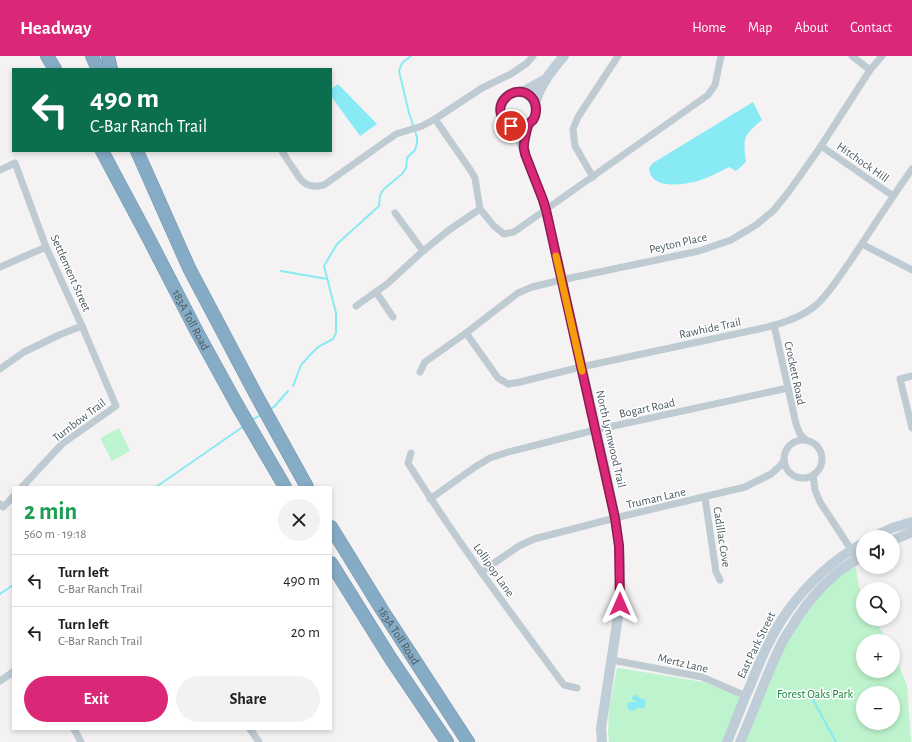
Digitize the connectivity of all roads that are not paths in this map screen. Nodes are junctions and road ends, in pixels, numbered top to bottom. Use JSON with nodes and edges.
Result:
{"nodes":[{"id":1,"x":47,"y":56,"type":"edge"},
{"id":2,"x":54,"y":56,"type":"edge"},
{"id":3,"x":92,"y":56,"type":"edge"},
{"id":4,"x":108,"y":56,"type":"edge"},
{"id":5,"x":533,"y":56,"type":"edge"},
{"id":6,"x":564,"y":56,"type":"edge"},
{"id":7,"x":618,"y":56,"type":"edge"},
{"id":8,"x":721,"y":56,"type":"edge"},
{"id":9,"x":852,"y":56,"type":"edge"},
{"id":10,"x":882,"y":56,"type":"edge"},
{"id":11,"x":54,"y":68,"type":"edge"},
{"id":12,"x":60,"y":68,"type":"edge"},
{"id":13,"x":98,"y":68,"type":"edge"},
{"id":14,"x":111,"y":68,"type":"edge"},
{"id":15,"x":870,"y":70,"type":"junction"},
{"id":16,"x":546,"y":78,"type":"junction"},
{"id":17,"x":518,"y":92,"type":"junction"},
{"id":18,"x":535,"y":104,"type":"junction"},
{"id":19,"x":435,"y":119,"type":"junction"},
{"id":20,"x":528,"y":124,"type":"junction"},
{"id":21,"x":511,"y":126,"type":"junction"},
{"id":22,"x":821,"y":146,"type":"junction"},
{"id":23,"x":523,"y":147,"type":"junction"},
{"id":24,"x":103,"y":152,"type":"edge"},
{"id":25,"x":137,"y":152,"type":"edge"},
{"id":26,"x":284,"y":152,"type":"edge"},
{"id":27,"x":912,"y":169,"type":"edge"},
{"id":28,"x":0,"y":170,"type":"edge"},
{"id":29,"x":593,"y":177,"type":"junction"},
{"id":30,"x":893,"y":196,"type":"junction"},
{"id":31,"x":480,"y":209,"type":"junction"},
{"id":32,"x":546,"y":210,"type":"junction"},
{"id":33,"x":395,"y":213,"type":"dead end"},
{"id":34,"x":862,"y":244,"type":"junction"},
{"id":35,"x":46,"y":247,"type":"junction"},
{"id":36,"x":423,"y":251,"type":"junction"},
{"id":37,"x":0,"y":267,"type":"edge"},
{"id":38,"x":912,"y":270,"type":"edge"},
{"id":39,"x":561,"y":280,"type":"junction"},
{"id":40,"x":376,"y":292,"type":"junction"},
{"id":41,"x":356,"y":306,"type":"dead end"},
{"id":42,"x":393,"y":317,"type":"dead end"},
{"id":43,"x":774,"y":325,"type":"junction"},
{"id":44,"x":82,"y":326,"type":"junction"},
{"id":45,"x":466,"y":333,"type":"junction"},
{"id":46,"x":581,"y":367,"type":"junction"},
{"id":47,"x":0,"y":369,"type":"edge"},
{"id":48,"x":420,"y":372,"type":"dead end"},
{"id":49,"x":912,"y":376,"type":"edge"},
{"id":50,"x":788,"y":388,"type":"junction"},
{"id":51,"x":116,"y":406,"type":"joint"},
{"id":52,"x":796,"y":424,"type":"junction"},
{"id":53,"x":912,"y":428,"type":"edge"},
{"id":54,"x":595,"y":430,"type":"junction"},
{"id":55,"x":806,"y":440,"type":"junction"},
{"id":56,"x":790,"y":446,"type":"junction"},
{"id":57,"x":411,"y":453,"type":"dead end"},
{"id":58,"x":784,"y":461,"type":"junction"},
{"id":59,"x":788,"y":471,"type":"junction"},
{"id":60,"x":771,"y":474,"type":"junction"},
{"id":61,"x":813,"y":475,"type":"junction"},
{"id":62,"x":803,"y":478,"type":"junction"},
{"id":63,"x":23,"y":486,"type":"edge"},
{"id":64,"x":284,"y":486,"type":"edge"},
{"id":65,"x":307,"y":486,"type":"edge"},
{"id":66,"x":815,"y":490,"type":"junction"},
{"id":67,"x":12,"y":498,"type":"edge"},
{"id":68,"x":705,"y":498,"type":"junction"},
{"id":69,"x":430,"y":499,"type":"junction"},
{"id":70,"x":2,"y":506,"type":"edge"},
{"id":71,"x":615,"y":518,"type":"junction"},
{"id":72,"x":912,"y":522,"type":"edge"},
{"id":73,"x":332,"y":529,"type":"edge"},
{"id":74,"x":888,"y":530,"type":"edge"},
{"id":75,"x":912,"y":532,"type":"edge"},
{"id":76,"x":900,"y":537,"type":"edge"},
{"id":77,"x":856,"y":547,"type":"edge"},
{"id":78,"x":851,"y":550,"type":"junction"},
{"id":79,"x":856,"y":554,"type":"edge"},
{"id":80,"x":856,"y":560,"type":"edge"},
{"id":81,"x":332,"y":565,"type":"edge"},
{"id":82,"x":481,"y":572,"type":"junction"},
{"id":83,"x":720,"y":580,"type":"dead end"},
{"id":84,"x":612,"y":660,"type":"junction"},
{"id":85,"x":12,"y":673,"type":"edge"},
{"id":86,"x":0,"y":681,"type":"edge"},
{"id":87,"x":577,"y":688,"type":"dead end"},
{"id":88,"x":746,"y":696,"type":"junction"},
{"id":89,"x":75,"y":730,"type":"edge"},
{"id":90,"x":251,"y":730,"type":"edge"},
{"id":91,"x":82,"y":742,"type":"edge"},
{"id":92,"x":259,"y":742,"type":"edge"},
{"id":93,"x":447,"y":742,"type":"edge"},
{"id":94,"x":468,"y":742,"type":"edge"},
{"id":95,"x":602,"y":742,"type":"edge"},
{"id":96,"x":727,"y":742,"type":"edge"},
{"id":97,"x":740,"y":742,"type":"edge"}],
"edges":[{"from":1,"to":11,"type":"highway"},
{"from":2,"to":12,"type":"highway"},
{"from":3,"to":13,"type":"highway"},
{"from":4,"to":14,"type":"highway"},
{"from":5,"to":19,"type":"street"},
{"from":6,"to":16,"type":"street"},
{"from":7,"to":29,"type":"street"},
{"from":8,"to":29,"type":"street"},
{"from":9,"to":15,"type":"street"},
{"from":10,"to":15,"type":"street","name":"Peyton Place"},
{"from":15,"to":22,"type":"street","name":"Peyton Place"},
{"from":16,"to":17,"type":"street"},
{"from":16,"to":18,"type":"street"},
{"from":17,"to":18,"type":"street"},
{"from":17,"to":21,"type":"street"},
{"from":18,"to":20,"type":"street"},
{"from":19,"to":26,"type":"street"},
{"from":19,"to":31,"type":"street"},
{"from":20,"to":21,"type":"street"},
{"from":20,"to":23,"type":"street"},
{"from":21,"to":23,"type":"street","name":"North Lynnwood Trail"},
{"from":22,"to":30,"type":"street","name":"Hitchock Hill"},
{"from":22,"to":39,"type":"street","name":"Peyton Place"},
{"from":23,"to":32,"type":"street","name":"North Lynnwood Trail"},
{"from":24,"to":64,"type":"highway","name":"183A Toll Road"},
{"from":25,"to":65,"type":"highway","name":"183A Toll Road"},
{"from":27,"to":30,"type":"street","name":"Rawhide Trail"},
{"from":28,"to":35,"type":"street","name":"Settlement Street"},
{"from":29,"to":32,"type":"street"},
{"from":30,"to":34,"type":"street","name":"Rawhide Trail"},
{"from":31,"to":32,"type":"street"},
{"from":31,"to":36,"type":"street"},
{"from":32,"to":39,"type":"street","name":"North Lynnwood Trail"},
{"from":33,"to":36,"type":"street"},
{"from":34,"to":38,"type":"street"},
{"from":34,"to":43,"type":"street","name":"Rawhide Trail"},
{"from":35,"to":37,"type":"street"},
{"from":35,"to":44,"type":"street","name":"Settlement Street"},
{"from":36,"to":40,"type":"street"},
{"from":39,"to":45,"type":"street","name":"Peyton Place"},
{"from":39,"to":46,"type":"street","name":"North Lynnwood Trail"},
{"from":40,"to":41,"type":"street"},
{"from":40,"to":42,"type":"street"},
{"from":43,"to":46,"type":"street","name":"Rawhide Trail"},
{"from":43,"to":50,"type":"street","name":"Crockett Road"},
{"from":44,"to":47,"type":"street"},
{"from":44,"to":51,"type":"street","name":"Settlement Street"},
{"from":45,"to":46,"type":"street","name":"Rawhide Trail"},
{"from":45,"to":48,"type":"street","name":"Peyton Place"},
{"from":46,"to":54,"type":"street","name":"North Lynnwood Trail"},
{"from":49,"to":53,"type":"street"},
{"from":50,"to":52,"type":"street","name":"Crockett Road"},
{"from":50,"to":54,"type":"street","name":"Bogart Road"},
{"from":51,"to":63,"type":"street","name":"Turnbow Trail"},
{"from":52,"to":55,"type":"street","name":"Crockett Road"},
{"from":52,"to":56,"type":"street","name":"Crockett Road"},
{"from":54,"to":69,"type":"street","name":"Bogart Road"},
{"from":54,"to":71,"type":"street","name":"North Lynnwood Trail"},
{"from":55,"to":56,"type":"street"},
{"from":55,"to":61,"type":"street"},
{"from":56,"to":58,"type":"street"},
{"from":57,"to":69,"type":"street","name":"Lollipop Lane"},
{"from":58,"to":59,"type":"street"},
{"from":58,"to":60,"type":"street","name":"Truman Lane"},
{"from":59,"to":60,"type":"street","name":"Truman Lane"},
{"from":59,"to":62,"type":"street"},
{"from":60,"to":68,"type":"street","name":"Truman Lane"},
{"from":61,"to":62,"type":"street"},
{"from":61,"to":66,"type":"street"},
{"from":62,"to":66,"type":"street"},
{"from":66,"to":78,"type":"street"},
{"from":67,"to":70,"type":"street"},
{"from":68,"to":71,"type":"street","name":"Truman Lane"},
{"from":68,"to":83,"type":"street","name":"Cadillac Cove"},
{"from":69,"to":82,"type":"street","name":"Lollipop Lane"},
{"from":71,"to":82,"type":"street","name":"Truman Lane"},
{"from":71,"to":84,"type":"street","name":"North Lynnwood Trail"},
{"from":72,"to":74,"type":"street"},
{"from":73,"to":94,"type":"highway","name":"183A Toll Road"},
{"from":75,"to":76,"type":"street"},
{"from":77,"to":78,"type":"street","name":"East Park Street"},
{"from":78,"to":79,"type":"street"},
{"from":78,"to":88,"type":"street","name":"East Park Street"},
{"from":80,"to":97,"type":"street","name":"East Park Street"},
{"from":81,"to":93,"type":"highway","name":"183A Toll Road"},
{"from":82,"to":87,"type":"street","name":"Lollipop Lane"},
{"from":84,"to":88,"type":"street","name":"Mertz Lane"},
{"from":84,"to":95,"type":"street","name":"North Lynnwood Trail"},
{"from":85,"to":86,"type":"street"},
{"from":88,"to":96,"type":"street","name":"East Park Street"},
{"from":89,"to":91,"type":"street"},
{"from":90,"to":92,"type":"street"}]}
